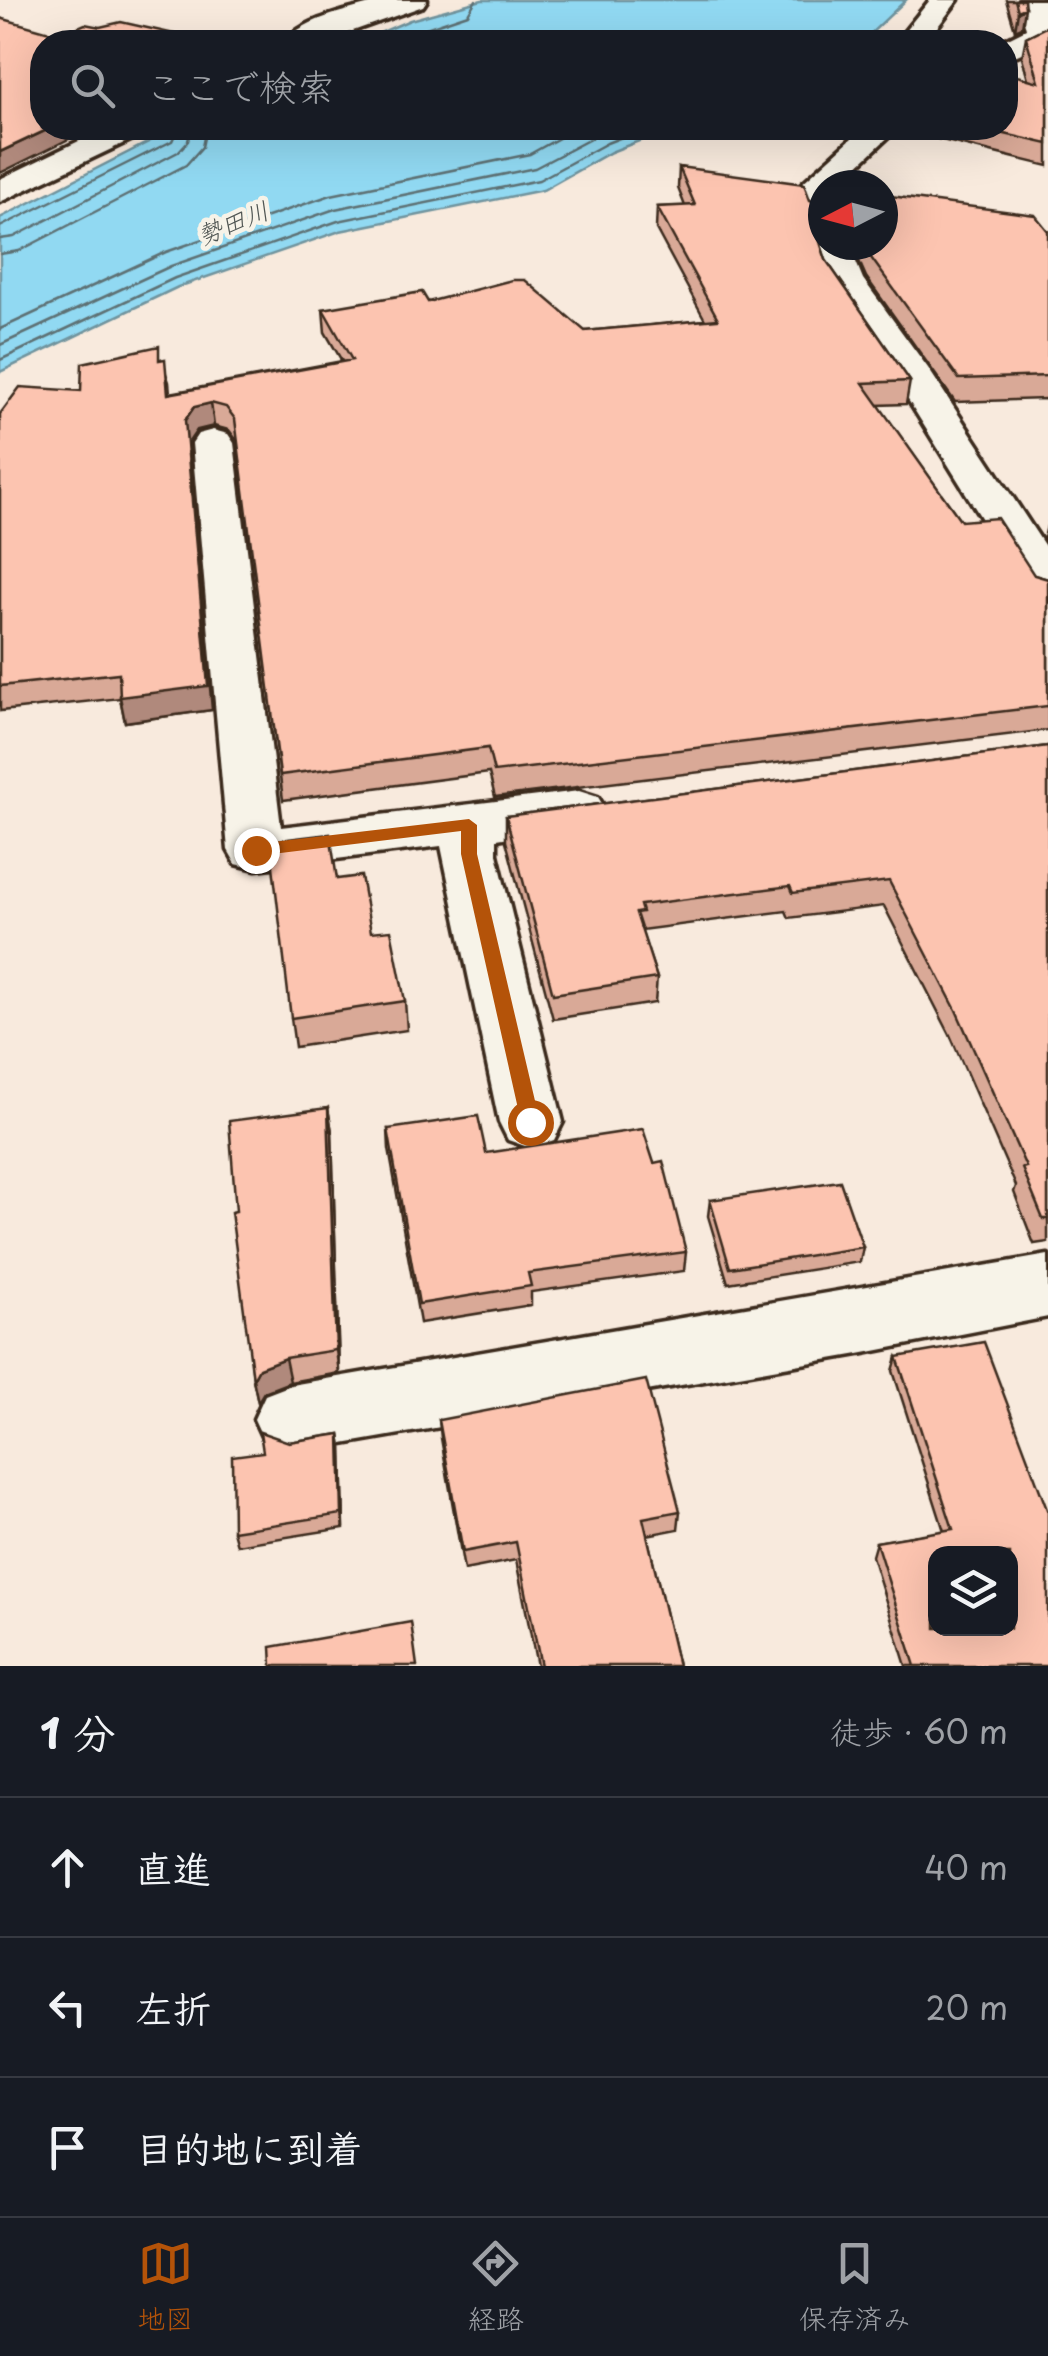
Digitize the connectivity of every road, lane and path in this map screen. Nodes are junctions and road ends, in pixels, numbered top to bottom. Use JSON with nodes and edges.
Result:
{"nodes":[{"id":1,"x":413,"y":0,"type":"edge"},
{"id":2,"x":944,"y":0,"type":"edge"},
{"id":3,"x":1033,"y":0,"type":"edge"},
{"id":4,"x":325,"y":30,"type":"edge"},
{"id":5,"x":923,"y":30,"type":"edge"},
{"id":6,"x":1018,"y":45,"type":"edge"},
{"id":7,"x":106,"y":140,"type":"edge"},
{"id":8,"x":868,"y":140,"type":"edge"},
{"id":9,"x":834,"y":170,"type":"edge"},
{"id":10,"x":0,"y":192,"type":"edge"},
{"id":11,"x":837,"y":260,"type":"edge"},
{"id":12,"x":212,"y":443,"type":"dead end"},
{"id":13,"x":1048,"y":587,"type":"edge"},
{"id":14,"x":624,"y":804,"type":"edge"},
{"id":15,"x":469,"y":825,"type":"junction"},
{"id":16,"x":530,"y":1122,"type":"dead end"},
{"id":17,"x":1048,"y":1286,"type":"edge"},
{"id":18,"x":291,"y":1419,"type":"dead end"}],
"edges":[{"from":1,"to":4,"type":"street"},
{"from":2,"to":5,"type":"street"},
{"from":3,"to":6,"type":"street"},
{"from":7,"to":10,"type":"street"},
{"from":8,"to":9,"type":"street"},
{"from":11,"to":13,"type":"street"},
{"from":12,"to":15,"type":"street"},
{"from":14,"to":15,"type":"street"},
{"from":15,"to":16,"type":"street"},
{"from":17,"to":18,"type":"street"}]}
